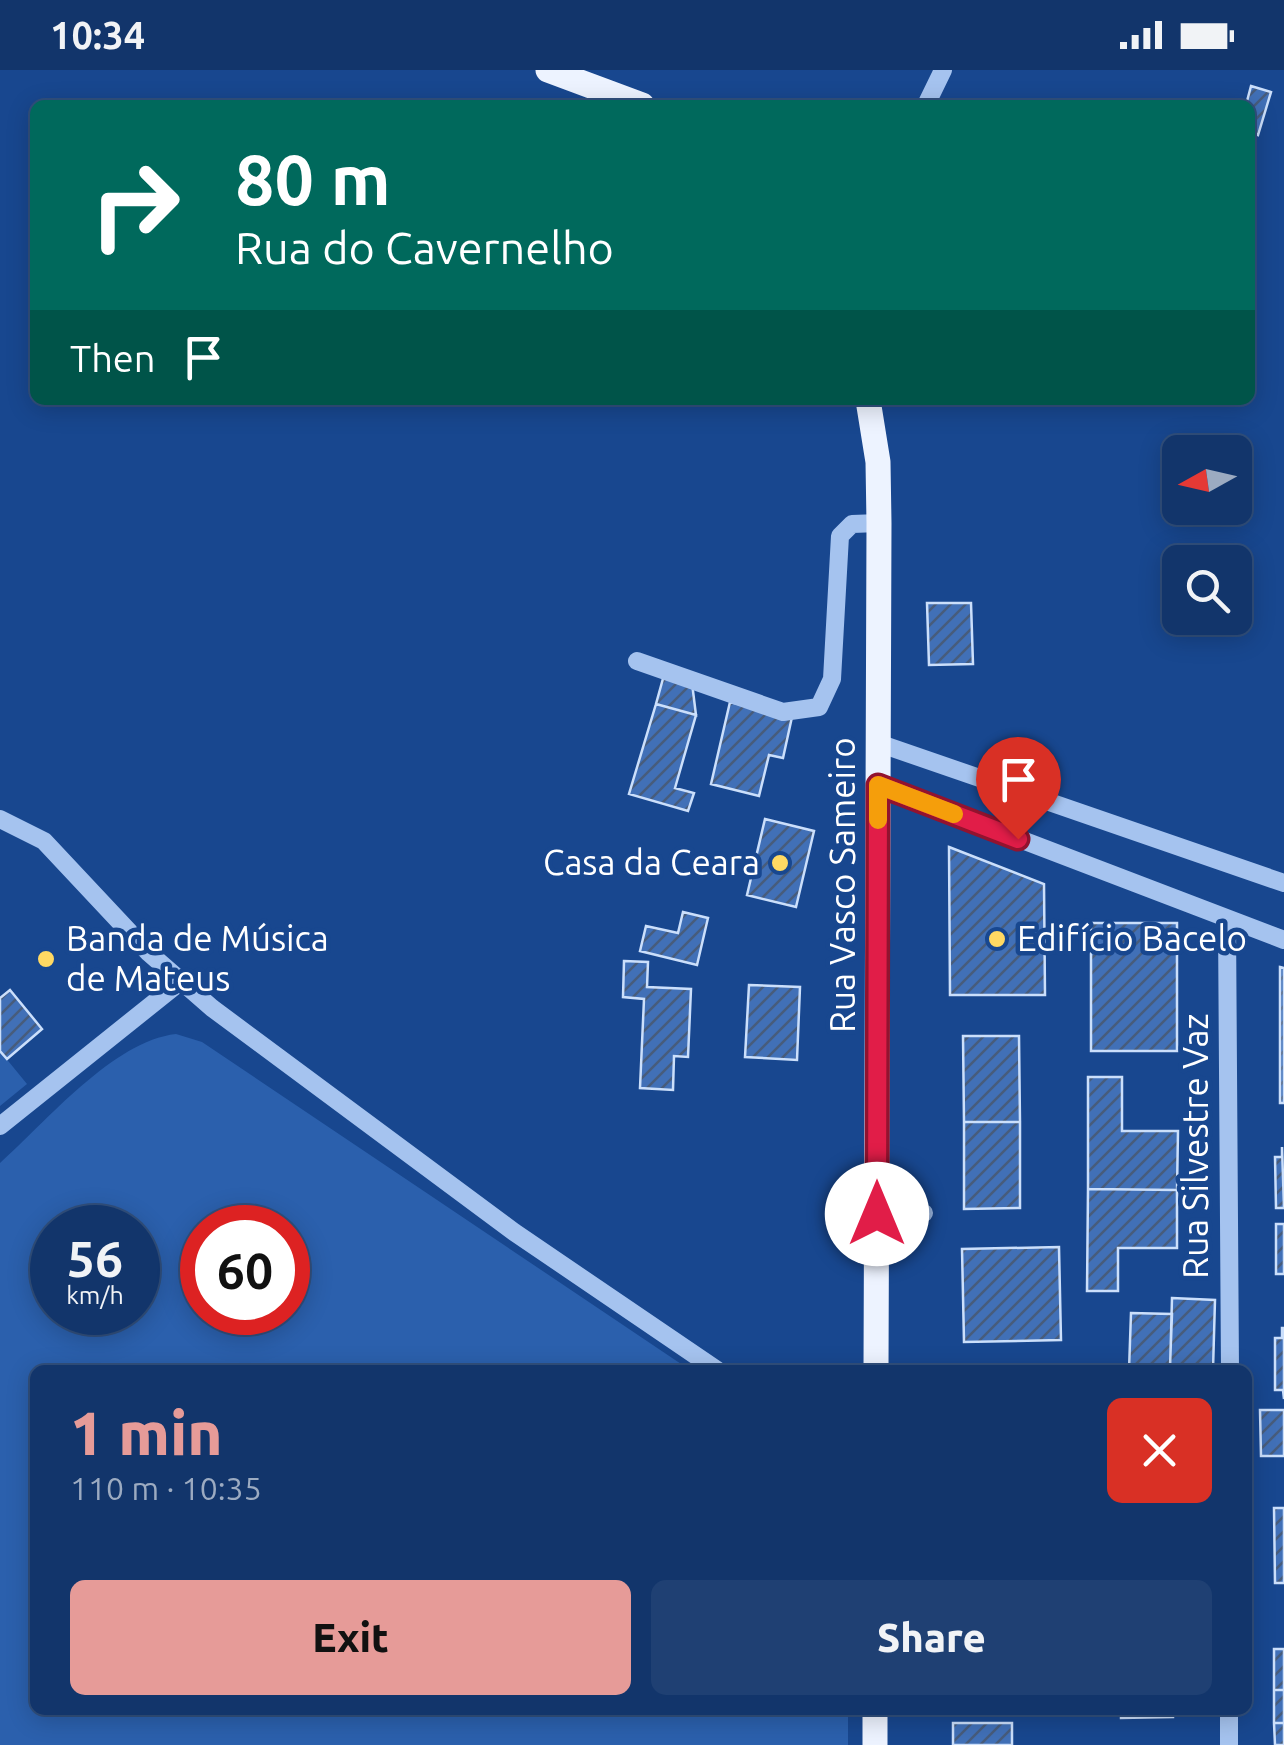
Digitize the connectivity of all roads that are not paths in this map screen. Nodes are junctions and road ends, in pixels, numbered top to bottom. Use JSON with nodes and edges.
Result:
{"nodes":[{"id":1,"x":548,"y":70,"type":"edge"},
{"id":2,"x":943,"y":70,"type":"edge"},
{"id":3,"x":629,"y":100,"type":"edge"},
{"id":4,"x":928,"y":100,"type":"edge"},
{"id":5,"x":869,"y":405,"type":"edge"},
{"id":6,"x":879,"y":523,"type":"junction"},
{"id":7,"x":637,"y":661,"type":"dead end"},
{"id":8,"x":878,"y":742,"type":"junction"},
{"id":9,"x":878,"y":785,"type":"junction"},
{"id":10,"x":0,"y":819,"type":"edge"},
{"id":11,"x":1284,"y":883,"type":"edge"},
{"id":12,"x":1227,"y":921,"type":"junction"},
{"id":13,"x":1284,"y":940,"type":"edge"},
{"id":14,"x":180,"y":982,"type":"junction"},
{"id":15,"x":0,"y":1126,"type":"edge"},
{"id":16,"x":924,"y":1213,"type":"dead end"},
{"id":17,"x":877,"y":1214,"type":"junction"},
{"id":18,"x":709,"y":1365,"type":"edge"},
{"id":19,"x":876,"y":1365,"type":"edge"},
{"id":20,"x":1230,"y":1365,"type":"edge"},
{"id":21,"x":875,"y":1715,"type":"edge"},
{"id":22,"x":1229,"y":1715,"type":"edge"},
{"id":23,"x":875,"y":1745,"type":"edge"},
{"id":24,"x":1229,"y":1745,"type":"edge"}],
"edges":[{"from":1,"to":3,"type":"main road"},
{"from":2,"to":4,"type":"street"},
{"from":5,"to":6,"type":"main road","name":"Rua Vasco Sameiro"},
{"from":6,"to":7,"type":"street"},
{"from":6,"to":8,"type":"main road","name":"Rua Vasco Sameiro"},
{"from":8,"to":9,"type":"main road","name":"Rua Vasco Sameiro"},
{"from":8,"to":11,"type":"street"},
{"from":9,"to":12,"type":"street"},
{"from":9,"to":17,"type":"main road","name":"Rua Vasco Sameiro"},
{"from":10,"to":14,"type":"street"},
{"from":12,"to":13,"type":"street"},
{"from":12,"to":20,"type":"street","name":"Rua Silvestre Vaz"},
{"from":14,"to":15,"type":"street"},
{"from":14,"to":18,"type":"street"},
{"from":16,"to":17,"type":"street"},
{"from":17,"to":19,"type":"main road","name":"Rua Vasco Sameiro"},
{"from":21,"to":23,"type":"main road"},
{"from":22,"to":24,"type":"street"}]}
